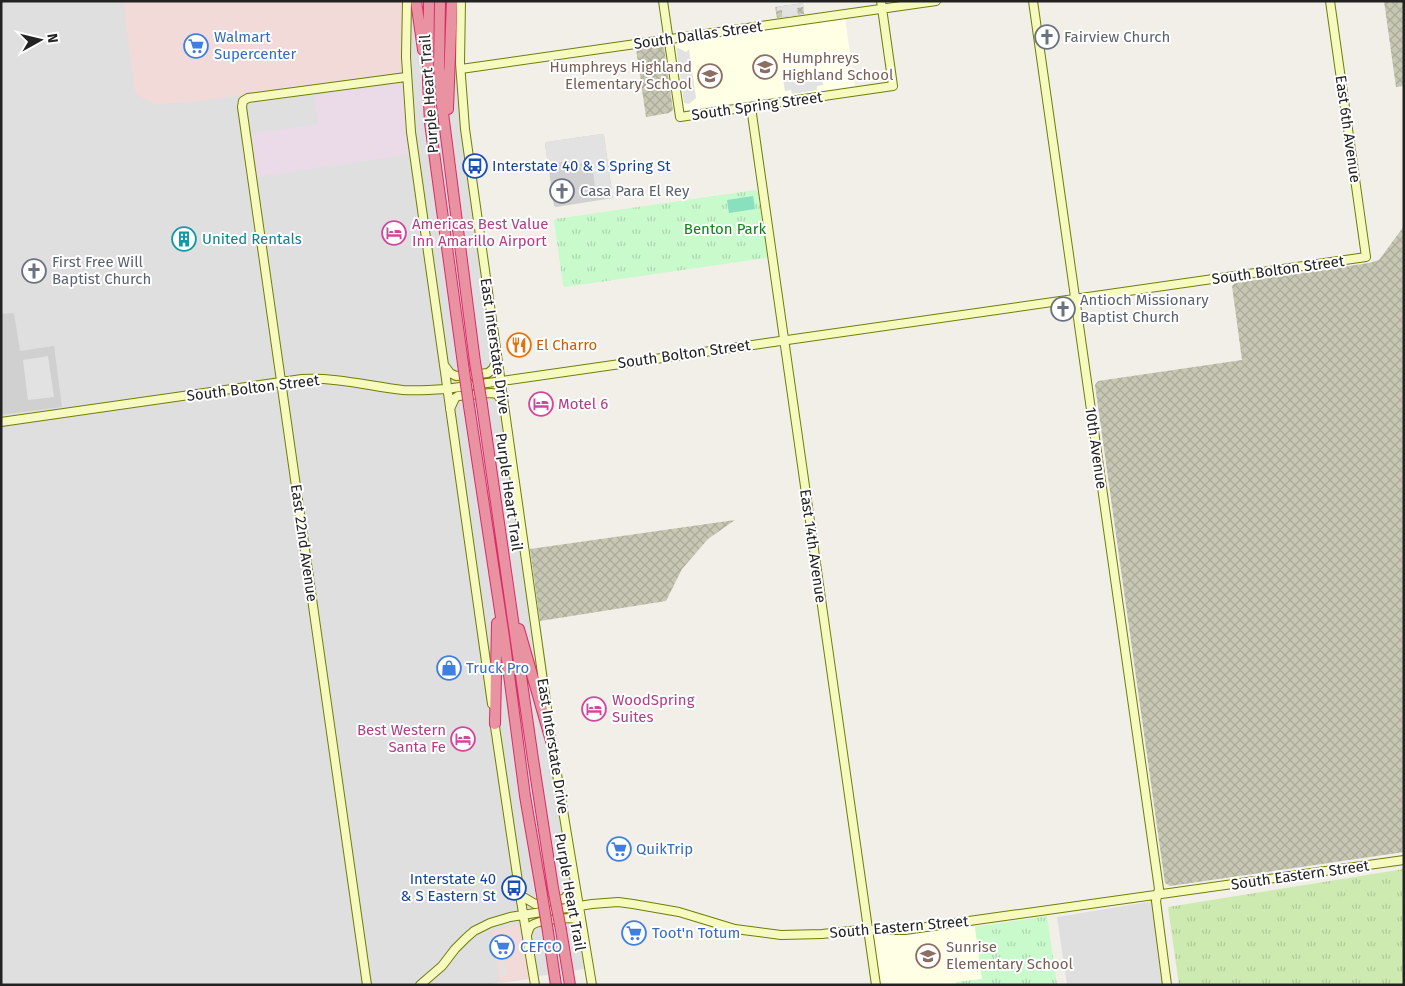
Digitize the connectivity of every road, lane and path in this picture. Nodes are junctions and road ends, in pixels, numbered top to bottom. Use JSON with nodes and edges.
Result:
{"nodes":[{"id":1,"x":407,"y":1,"type":"edge"},
{"id":2,"x":416,"y":1,"type":"edge"},
{"id":3,"x":429,"y":1,"type":"edge"},
{"id":4,"x":440,"y":1,"type":"edge"},
{"id":5,"x":452,"y":1,"type":"edge"},
{"id":6,"x":462,"y":1,"type":"edge"},
{"id":7,"x":663,"y":1,"type":"edge"},
{"id":8,"x":936,"y":1,"type":"edge"},
{"id":9,"x":1033,"y":1,"type":"edge"},
{"id":10,"x":1330,"y":1,"type":"edge"},
{"id":11,"x":881,"y":5,"type":"edge"},
{"id":12,"x":668,"y":39,"type":"junction"},
{"id":13,"x":460,"y":69,"type":"junction"},
{"id":14,"x":406,"y":77,"type":"junction"},
{"id":15,"x":429,"y":97,"type":"junction"},
{"id":16,"x":751,"y":107,"type":"junction"},
{"id":17,"x":449,"y":163,"type":"junction"},
{"id":18,"x":1366,"y":257,"type":"joint"},
{"id":19,"x":1075,"y":299,"type":"junction"},
{"id":20,"x":784,"y":340,"type":"junction"},
{"id":21,"x":497,"y":357,"type":"junction"},
{"id":22,"x":443,"y":364,"type":"junction"},
{"id":23,"x":500,"y":381,"type":"junction"},
{"id":24,"x":281,"y":382,"type":"junction"},
{"id":25,"x":446,"y":389,"type":"junction"},
{"id":26,"x":503,"y":403,"type":"junction"},
{"id":27,"x":449,"y":410,"type":"junction"},
{"id":28,"x":1,"y":422,"type":"edge"},
{"id":29,"x":498,"y":597,"type":"junction"},
{"id":30,"x":510,"y":602,"type":"junction"},
{"id":31,"x":495,"y":724,"type":"junction"},
{"id":32,"x":551,"y":741,"type":"junction"},
{"id":33,"x":1404,"y":860,"type":"edge"},
{"id":34,"x":575,"y":886,"type":"junction"},
{"id":35,"x":520,"y":895,"type":"junction"},
{"id":36,"x":1157,"y":895,"type":"junction"},
{"id":37,"x":578,"y":906,"type":"junction"},
{"id":38,"x":524,"y":915,"type":"junction"},
{"id":39,"x":867,"y":930,"type":"junction"},
{"id":40,"x":582,"y":931,"type":"junction"},
{"id":41,"x":527,"y":935,"type":"junction"},
{"id":42,"x":367,"y":985,"type":"edge"},
{"id":43,"x":420,"y":985,"type":"edge"},
{"id":44,"x":536,"y":985,"type":"edge"},
{"id":45,"x":556,"y":985,"type":"edge"},
{"id":46,"x":570,"y":985,"type":"edge"},
{"id":47,"x":592,"y":985,"type":"edge"},
{"id":48,"x":876,"y":985,"type":"edge"},
{"id":49,"x":1167,"y":985,"type":"edge"}],
"edges":[{"from":1,"to":14,"type":"main road"},
{"from":2,"to":15,"type":"highway"},
{"from":3,"to":15,"type":"highway","name":"Purple Heart Trail"},
{"from":4,"to":17,"type":"highway","name":"Purple Heart Trail"},
{"from":5,"to":17,"type":"highway"},
{"from":6,"to":13,"type":"main road","name":"East Interstate Drive"},
{"from":7,"to":12,"type":"main road"},
{"from":8,"to":11,"type":"main road","name":"South Dallas Street"},
{"from":9,"to":19,"type":"main road","name":"10th Avenue"},
{"from":10,"to":18,"type":"main road","name":"East 6th Avenue"},
{"from":11,"to":12,"type":"main road","name":"South Dallas Street"},
{"from":11,"to":16,"type":"main road","name":"South Spring Street"},
{"from":12,"to":13,"type":"main road","name":"South Dallas Street"},
{"from":12,"to":16,"type":"main road","name":"South Spring Street"},
{"from":13,"to":21,"type":"main road","name":"East Interstate Drive"},
{"from":14,"to":22,"type":"main road"},
{"from":14,"to":24,"type":"main road","name":"East 22nd Avenue"},
{"from":15,"to":29,"type":"highway","name":"Purple Heart Trail","bridge":true},
{"from":16,"to":20,"type":"main road","name":"East 14th Avenue"},
{"from":17,"to":30,"type":"highway","name":"Purple Heart Trail","bridge":true},
{"from":18,"to":19,"type":"main road","name":"South Bolton Street"},
{"from":19,"to":20,"type":"main road","name":"South Bolton Street"},
{"from":19,"to":36,"type":"main road","name":"10th Avenue"},
{"from":20,"to":23,"type":"main road","name":"South Bolton Street"},
{"from":20,"to":39,"type":"main road","name":"East 14th Avenue"},
{"from":21,"to":22,"type":"main road"},
{"from":21,"to":23,"type":"main road","name":"East Interstate Drive"},
{"from":22,"to":25,"type":"main road"},
{"from":23,"to":25,"type":"main road","name":"South Bolton Street"},
{"from":23,"to":26,"type":"main road","name":"East Interstate Drive"},
{"from":24,"to":25,"type":"main road","name":"South Bolton Street"},
{"from":24,"to":28,"type":"main road","name":"South Bolton Street"},
{"from":24,"to":42,"type":"main road","name":"East 22nd Avenue"},
{"from":25,"to":27,"type":"main road"},
{"from":26,"to":27,"type":"main road"},
{"from":26,"to":32,"type":"main road","name":"East Interstate Drive"},
{"from":27,"to":31,"type":"main road"},
{"from":29,"to":31,"type":"highway"},
{"from":29,"to":45,"type":"highway","name":"Purple Heart Trail","bridge":true},
{"from":30,"to":32,"type":"highway"},
{"from":30,"to":46,"type":"highway","name":"Purple Heart Trail","bridge":true},
{"from":31,"to":35,"type":"main road"},
{"from":32,"to":34,"type":"main road","name":"East Interstate Drive"},
{"from":33,"to":36,"type":"main road","name":"South Eastern Street"},
{"from":34,"to":35,"type":"main road"},
{"from":34,"to":37,"type":"main road","name":"East Interstate Drive"},
{"from":35,"to":38,"type":"main road"},
{"from":36,"to":39,"type":"main road","name":"South Eastern Street"},
{"from":36,"to":49,"type":"main road","name":"10th Avenue"},
{"from":37,"to":38,"type":"main road","name":"South Eastern Street"},
{"from":37,"to":39,"type":"main road","name":"South Eastern Street"},
{"from":37,"to":40,"type":"main road","name":"East Interstate Drive"},
{"from":38,"to":41,"type":"main road"},
{"from":38,"to":43,"type":"main road","name":"South Eastern Street"},
{"from":39,"to":48,"type":"main road","name":"East 14th Avenue"},
{"from":40,"to":41,"type":"main road"},
{"from":40,"to":47,"type":"main road","name":"East Interstate Drive"},
{"from":41,"to":44,"type":"main road"}]}
